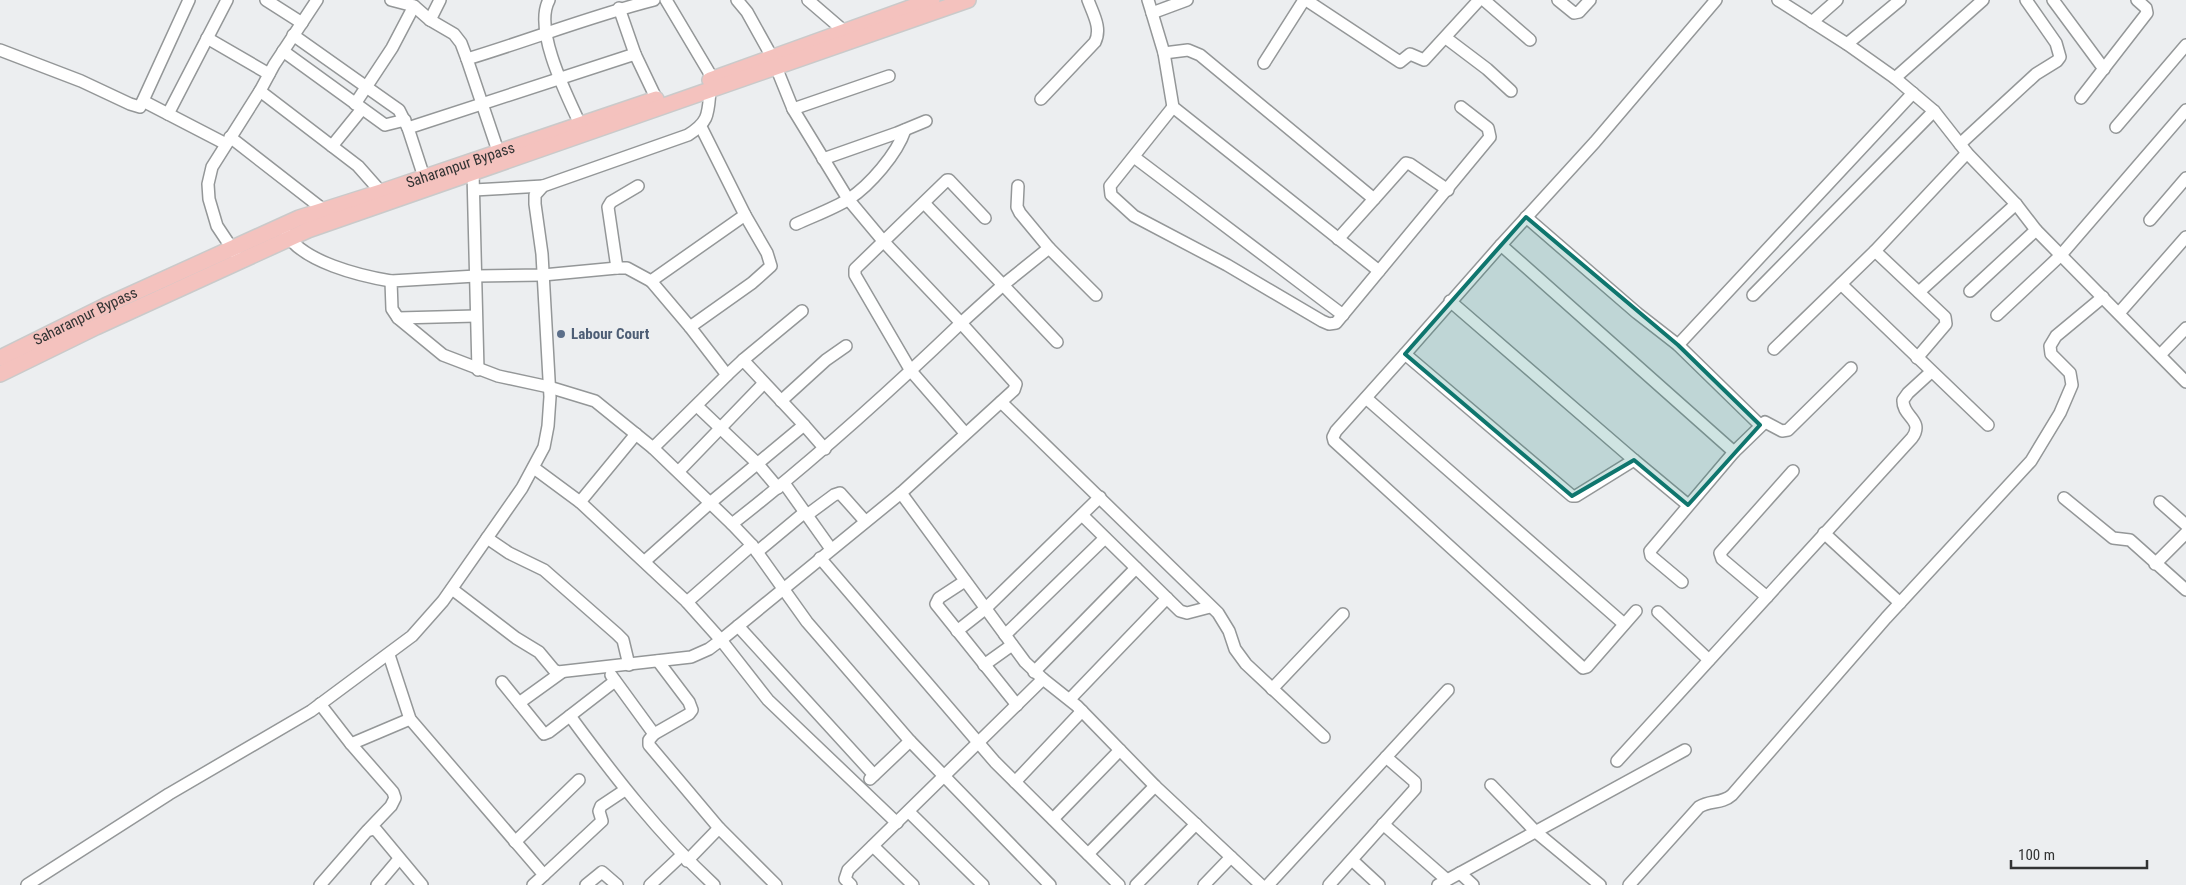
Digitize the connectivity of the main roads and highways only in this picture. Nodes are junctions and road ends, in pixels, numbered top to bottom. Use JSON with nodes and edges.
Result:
{"nodes":[{"id":1,"x":932,"y":0,"type":"edge"},
{"id":2,"x":968,"y":0,"type":"edge"},
{"id":3,"x":774,"y":62,"type":"junction"},
{"id":4,"x":711,"y":85,"type":"junction"},
{"id":5,"x":286,"y":232,"type":"junction"},
{"id":6,"x":236,"y":255,"type":"junction"},
{"id":7,"x":0,"y":358,"type":"edge"},
{"id":8,"x":0,"y":374,"type":"edge"}],
"edges":[{"from":1,"to":3,"type":"main road","name":"Saharanpur Bypass"},
{"from":2,"to":3,"type":"main road"},
{"from":3,"to":4,"type":"main road","name":"Saharanpur Bypass"},
{"from":4,"to":5,"type":"main road"},
{"from":4,"to":5,"type":"main road","name":"Saharanpur Bypass"},
{"from":5,"to":6,"type":"main road","name":"Saharanpur Bypass"},
{"from":6,"to":7,"type":"main road","name":"Saharanpur Bypass"},
{"from":6,"to":8,"type":"main road"}]}
